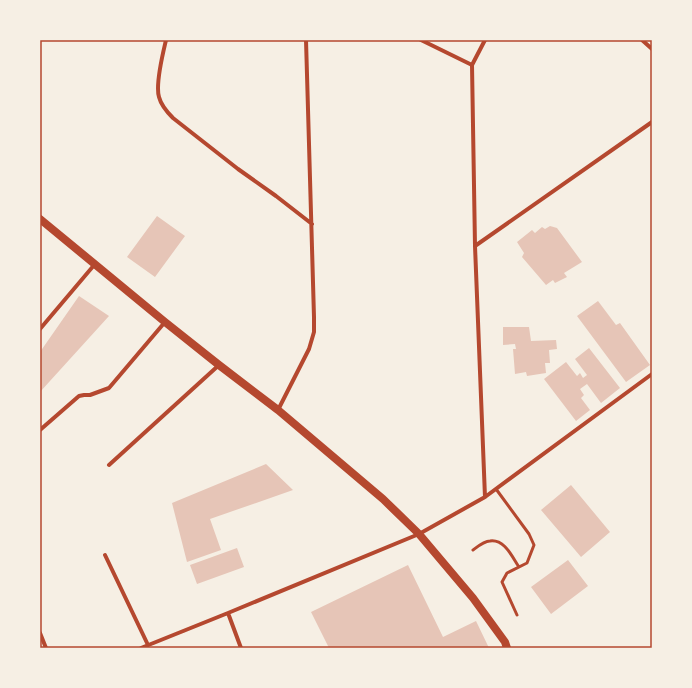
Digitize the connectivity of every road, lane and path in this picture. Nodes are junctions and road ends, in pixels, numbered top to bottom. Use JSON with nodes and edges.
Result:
{"nodes":[{"id":1,"x":166,"y":40,"type":"edge"},
{"id":2,"x":306,"y":40,"type":"edge"},
{"id":3,"x":421,"y":40,"type":"edge"},
{"id":4,"x":485,"y":40,"type":"edge"},
{"id":5,"x":642,"y":40,"type":"edge"},
{"id":6,"x":652,"y":49,"type":"edge"},
{"id":7,"x":472,"y":65,"type":"junction"},
{"id":8,"x":652,"y":122,"type":"edge"},
{"id":9,"x":40,"y":219,"type":"edge"},
{"id":10,"x":312,"y":224,"type":"junction"},
{"id":11,"x":474,"y":246,"type":"junction"},
{"id":12,"x":95,"y":264,"type":"junction"},
{"id":13,"x":165,"y":322,"type":"junction"},
{"id":14,"x":40,"y":329,"type":"edge"},
{"id":15,"x":219,"y":365,"type":"junction"},
{"id":16,"x":652,"y":374,"type":"edge"},
{"id":17,"x":278,"y":410,"type":"junction"},
{"id":18,"x":40,"y":430,"type":"edge"},
{"id":19,"x":108,"y":465,"type":"dead end"},
{"id":20,"x":496,"y":489,"type":"junction"},
{"id":21,"x":485,"y":497,"type":"junction"},
{"id":22,"x":419,"y":534,"type":"junction"},
{"id":23,"x":473,"y":550,"type":"dead end"},
{"id":24,"x":105,"y":555,"type":"dead end"},
{"id":25,"x":519,"y":568,"type":"junction"},
{"id":26,"x":228,"y":613,"type":"junction"},
{"id":27,"x":517,"y":615,"type":"dead end"},
{"id":28,"x":40,"y":633,"type":"edge"},
{"id":29,"x":148,"y":645,"type":"junction"},
{"id":30,"x":46,"y":648,"type":"edge"},
{"id":31,"x":141,"y":648,"type":"edge"},
{"id":32,"x":241,"y":648,"type":"edge"},
{"id":33,"x":508,"y":648,"type":"edge"}],
"edges":[{"from":1,"to":10,"type":"street"},
{"from":2,"to":10,"type":"street"},
{"from":3,"to":7,"type":"street"},
{"from":4,"to":7,"type":"street"},
{"from":5,"to":6,"type":"street"},
{"from":7,"to":11,"type":"street"},
{"from":8,"to":11,"type":"street"},
{"from":9,"to":12,"type":"main road"},
{"from":10,"to":17,"type":"street"},
{"from":11,"to":21,"type":"street"},
{"from":12,"to":13,"type":"main road"},
{"from":12,"to":14,"type":"street"},
{"from":13,"to":15,"type":"main road"},
{"from":13,"to":18,"type":"street"},
{"from":15,"to":17,"type":"main road"},
{"from":15,"to":19,"type":"street"},
{"from":16,"to":20,"type":"street"},
{"from":17,"to":22,"type":"main road"},
{"from":20,"to":21,"type":"street"},
{"from":20,"to":25,"type":"lane"},
{"from":21,"to":22,"type":"street"},
{"from":22,"to":26,"type":"street"},
{"from":22,"to":33,"type":"main road"},
{"from":23,"to":25,"type":"lane"},
{"from":24,"to":29,"type":"street"},
{"from":25,"to":27,"type":"lane"},
{"from":26,"to":29,"type":"street"},
{"from":26,"to":32,"type":"street"},
{"from":28,"to":30,"type":"street"},
{"from":29,"to":31,"type":"street"}]}
